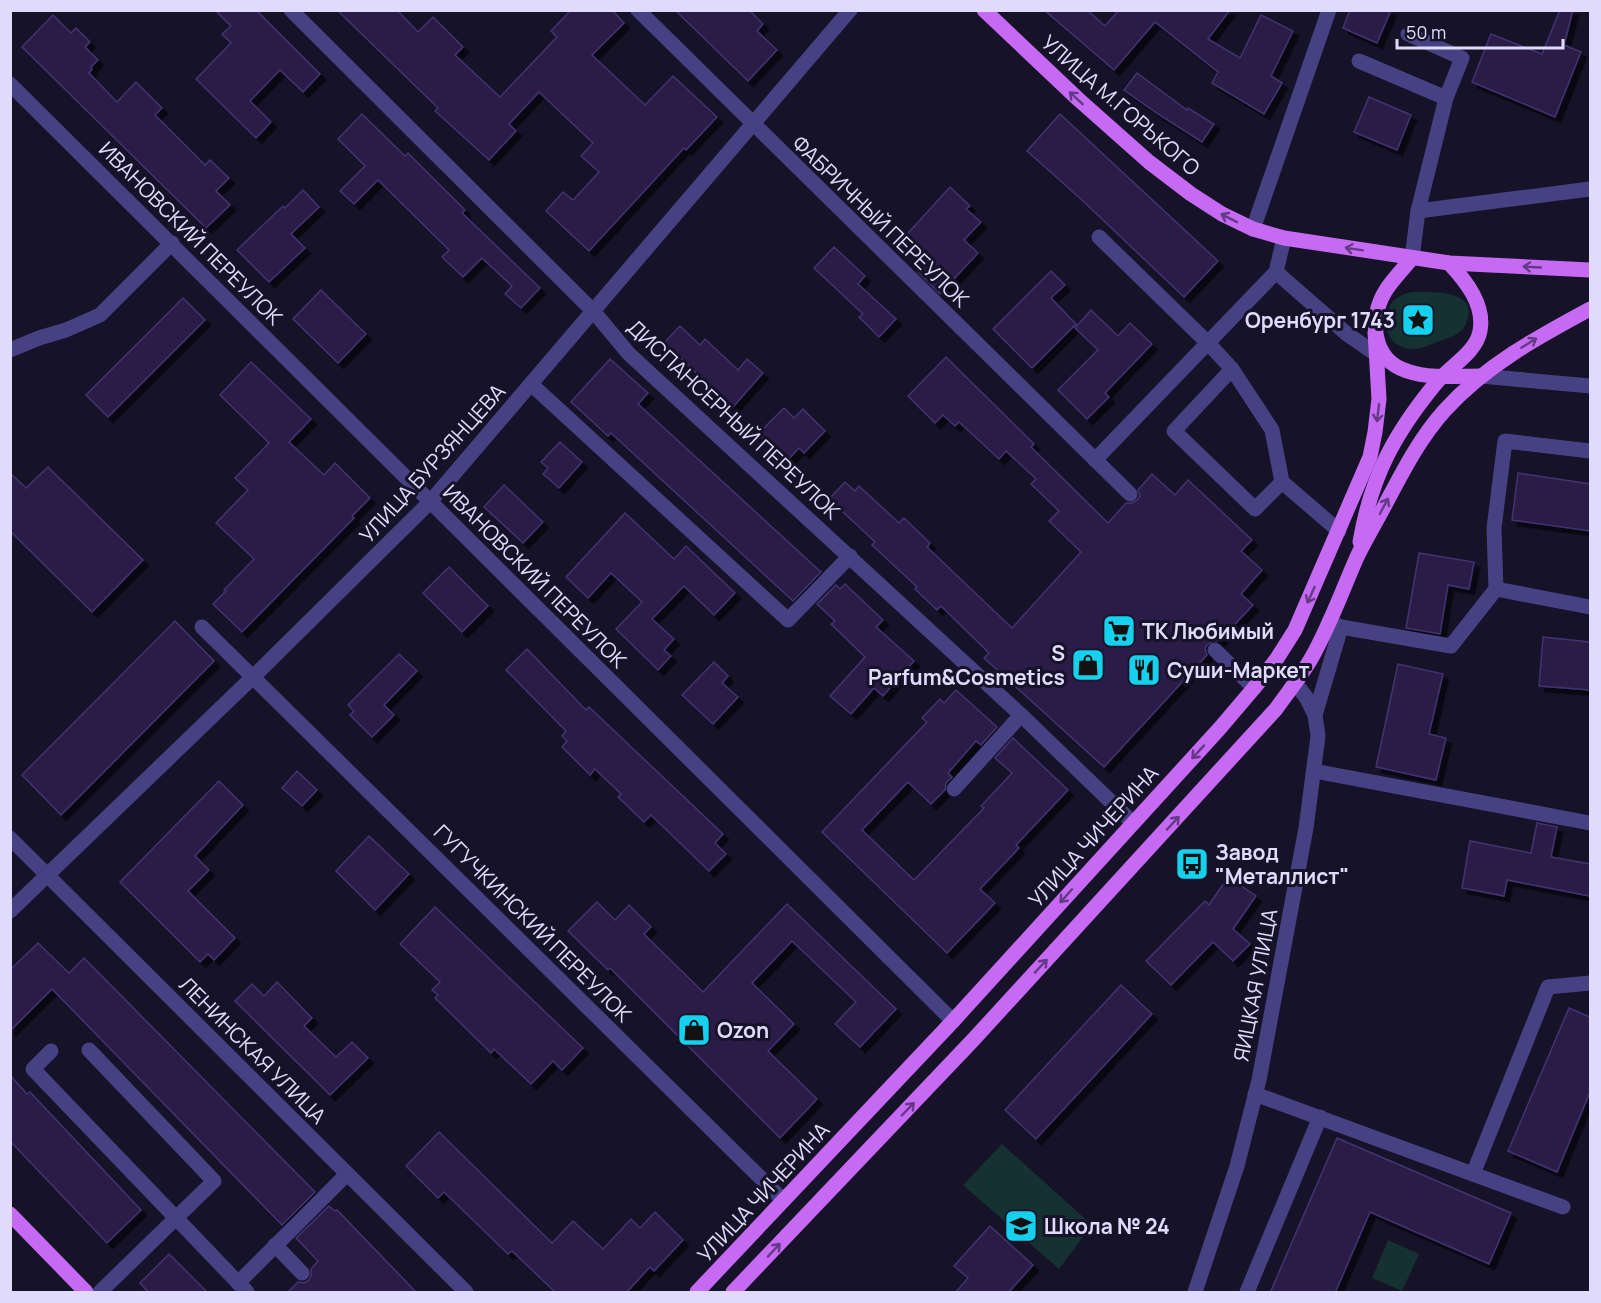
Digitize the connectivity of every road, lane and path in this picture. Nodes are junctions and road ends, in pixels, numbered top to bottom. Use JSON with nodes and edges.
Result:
{"nodes":[{"id":1,"x":291,"y":10,"type":"edge"},
{"id":2,"x":638,"y":10,"type":"edge"},
{"id":3,"x":984,"y":10,"type":"edge"},
{"id":4,"x":1329,"y":10,"type":"edge"},
{"id":5,"x":842,"y":14,"type":"edge"},
{"id":6,"x":1408,"y":34,"type":"dead end"},
{"id":7,"x":1359,"y":61,"type":"dead end"},
{"id":8,"x":10,"y":84,"type":"edge"},
{"id":9,"x":1446,"y":98,"type":"junction"},
{"id":10,"x":754,"y":126,"type":"junction"},
{"id":11,"x":1590,"y":189,"type":"edge"},
{"id":12,"x":1418,"y":211,"type":"junction"},
{"id":13,"x":1253,"y":229,"type":"junction"},
{"id":14,"x":1099,"y":237,"type":"dead end"},
{"id":15,"x":1284,"y":238,"type":"junction"},
{"id":16,"x":172,"y":243,"type":"junction"},
{"id":17,"x":1412,"y":258,"type":"junction"},
{"id":18,"x":1449,"y":263,"type":"junction"},
{"id":19,"x":1590,"y":270,"type":"edge"},
{"id":20,"x":1276,"y":272,"type":"junction"},
{"id":21,"x":1590,"y":309,"type":"edge"},
{"id":22,"x":594,"y":312,"type":"junction"},
{"id":23,"x":1375,"y":332,"type":"junction"},
{"id":24,"x":1209,"y":344,"type":"junction"},
{"id":25,"x":10,"y":350,"type":"edge"},
{"id":26,"x":1375,"y":354,"type":"junction"},
{"id":27,"x":1392,"y":364,"type":"junction"},
{"id":28,"x":1232,"y":369,"type":"junction"},
{"id":29,"x":1447,"y":371,"type":"junction"},
{"id":30,"x":1481,"y":376,"type":"junction"},
{"id":31,"x":531,"y":384,"type":"junction"},
{"id":32,"x":1590,"y":386,"type":"edge"},
{"id":33,"x":1590,"y":451,"type":"edge"},
{"id":34,"x":1095,"y":460,"type":"junction"},
{"id":35,"x":1282,"y":482,"type":"junction"},
{"id":36,"x":1130,"y":494,"type":"dead end"},
{"id":37,"x":430,"y":501,"type":"junction"},
{"id":38,"x":1339,"y":531,"type":"junction"},
{"id":39,"x":850,"y":556,"type":"junction"},
{"id":40,"x":1357,"y":557,"type":"junction"},
{"id":41,"x":1496,"y":588,"type":"junction"},
{"id":42,"x":1590,"y":607,"type":"edge"},
{"id":43,"x":1335,"y":624,"type":"junction"},
{"id":44,"x":202,"y":627,"type":"dead end"},
{"id":45,"x":1215,"y":650,"type":"dead end"},
{"id":46,"x":254,"y":676,"type":"junction"},
{"id":47,"x":1295,"y":683,"type":"junction"},
{"id":48,"x":1254,"y":688,"type":"junction"},
{"id":49,"x":1021,"y":715,"type":"junction"},
{"id":50,"x":1315,"y":715,"type":"junction"},
{"id":51,"x":1314,"y":771,"type":"junction"},
{"id":52,"x":954,"y":789,"type":"dead end"},
{"id":53,"x":1132,"y":823,"type":"junction"},
{"id":54,"x":1590,"y":823,"type":"edge"},
{"id":55,"x":10,"y":838,"type":"edge"},
{"id":56,"x":47,"y":874,"type":"junction"},
{"id":57,"x":10,"y":911,"type":"edge"},
{"id":58,"x":1590,"y":983,"type":"edge"},
{"id":59,"x":953,"y":1021,"type":"junction"},
{"id":60,"x":88,"y":1050,"type":"dead end"},
{"id":61,"x":51,"y":1051,"type":"dead end"},
{"id":62,"x":1255,"y":1094,"type":"junction"},
{"id":63,"x":1320,"y":1117,"type":"junction"},
{"id":64,"x":347,"y":1174,"type":"junction"},
{"id":65,"x":1473,"y":1174,"type":"junction"},
{"id":66,"x":783,"y":1200,"type":"junction"},
{"id":67,"x":1563,"y":1208,"type":"dead end"},
{"id":68,"x":10,"y":1214,"type":"edge"},
{"id":69,"x":176,"y":1218,"type":"junction"},
{"id":70,"x":275,"y":1245,"type":"junction"},
{"id":71,"x":302,"y":1273,"type":"dead end"},
{"id":72,"x":242,"y":1288,"type":"edge"},
{"id":73,"x":86,"y":1293,"type":"edge"},
{"id":74,"x":100,"y":1293,"type":"edge"},
{"id":75,"x":466,"y":1293,"type":"edge"},
{"id":76,"x":697,"y":1293,"type":"edge"},
{"id":77,"x":733,"y":1293,"type":"edge"},
{"id":78,"x":1195,"y":1293,"type":"edge"},
{"id":79,"x":1247,"y":1293,"type":"edge"}],
"edges":[{"from":1,"to":22,"type":"street","name":"ДИСПАНСЕРНЫЙ ПЕРЕУЛОК"},
{"from":2,"to":10,"type":"street","name":"ФАБРИЧНЫЙ ПЕРЕУЛОК"},
{"from":13,"to":3,"type":"main road","name":"УЛИЦА М.ГОРЬКОГО","one_way":true},
{"from":4,"to":13,"type":"street"},
{"from":5,"to":10,"type":"street","name":"УЛИЦА БУРЗЯНЦЕВА"},
{"from":6,"to":9,"type":"street"},
{"from":7,"to":9,"type":"street"},
{"from":8,"to":16,"type":"street","name":"ИВАНОВСКИЙ ПЕРЕУЛОК"},
{"from":9,"to":12,"type":"street"},
{"from":10,"to":22,"type":"street","name":"УЛИЦА БУРЗЯНЦЕВА"},
{"from":10,"to":34,"type":"street","name":"ФАБРИЧНЫЙ ПЕРЕУЛОК"},
{"from":11,"to":12,"type":"street"},
{"from":12,"to":17,"type":"street"},
{"from":13,"to":15,"type":"main road","name":"УЛИЦА М.ГОРЬКОГО"},
{"from":14,"to":24,"type":"street"},
{"from":17,"to":15,"type":"main road","name":"УЛИЦА М.ГОРЬКОГО","one_way":true},
{"from":15,"to":20,"type":"street"},
{"from":16,"to":25,"type":"street"},
{"from":16,"to":37,"type":"street","name":"ИВАНОВСКИЙ ПЕРЕУЛОК"},
{"from":17,"to":18,"type":"main road"},
{"from":17,"to":23,"type":"main road"},
{"from":19,"to":18,"type":"main road","one_way":true},
{"from":18,"to":29,"type":"main road"},
{"from":20,"to":24,"type":"street"},
{"from":20,"to":26,"type":"street"},
{"from":30,"to":21,"type":"main road","one_way":true},
{"from":22,"to":31,"type":"street","name":"УЛИЦА БУРЗЯНЦЕВА"},
{"from":22,"to":39,"type":"street","name":"ДИСПАНСЕРНЫЙ ПЕРЕУЛОК"},
{"from":23,"to":26,"type":"main road","name":"УЛИЦА ЧИЧЕРИНА"},
{"from":23,"to":27,"type":"main road"},
{"from":24,"to":28,"type":"street"},
{"from":24,"to":34,"type":"street"},
{"from":26,"to":27,"type":"street"},
{"from":26,"to":38,"type":"main road","name":"УЛИЦА ЧИЧЕРИНА","one_way":true},
{"from":27,"to":29,"type":"main road"},
{"from":28,"to":35,"type":"street"},
{"from":28,"to":35,"type":"street"},
{"from":29,"to":30,"type":"main road"},
{"from":29,"to":40,"type":"main road"},
{"from":30,"to":32,"type":"street"},
{"from":40,"to":30,"type":"main road","one_way":true},
{"from":31,"to":37,"type":"street","name":"УЛИЦА БУРЗЯНЦЕВА"},
{"from":31,"to":39,"type":"street"},
{"from":33,"to":41,"type":"street"},
{"from":34,"to":36,"type":"street","name":"ФАБРИЧНЫЙ ПЕРЕУЛОК"},
{"from":35,"to":38,"type":"street"},
{"from":37,"to":46,"type":"street","name":"УЛИЦА БУРЗЯНЦЕВА"},
{"from":37,"to":59,"type":"street","name":"ИВАНОВСКИЙ ПЕРЕУЛОК"},
{"from":38,"to":48,"type":"main road","name":"УЛИЦА ЧИЧЕРИНА","one_way":true},
{"from":39,"to":49,"type":"street","name":"ДИСПАНСЕРНЫЙ ПЕРЕУЛОК"},
{"from":40,"to":43,"type":"main road"},
{"from":41,"to":42,"type":"street"},
{"from":41,"to":43,"type":"street"},
{"from":43,"to":47,"type":"main road"},
{"from":43,"to":50,"type":"street"},
{"from":44,"to":46,"type":"street","name":"ГУГУЧКИНСКИЙ ПЕРЕУЛОК"},
{"from":45,"to":48,"type":"street"},
{"from":46,"to":56,"type":"street","name":"УЛИЦА БУРЗЯНЦЕВА"},
{"from":46,"to":66,"type":"street","name":"ГУГУЧКИНСКИЙ ПЕРЕУЛОК"},
{"from":47,"to":50,"type":"street","name":"ЯИЦКАЯ УЛИЦА"},
{"from":77,"to":47,"type":"main road","one_way":true},
{"from":48,"to":53,"type":"main road","name":"УЛИЦА ЧИЧЕРИНА","one_way":true},
{"from":49,"to":52,"type":"street"},
{"from":49,"to":53,"type":"street","name":"ДИСПАНСЕРНЫЙ ПЕРЕУЛОК"},
{"from":50,"to":51,"type":"street","name":"ЯИЦКАЯ УЛИЦА"},
{"from":51,"to":54,"type":"street"},
{"from":51,"to":62,"type":"street","name":"ЯИЦКАЯ УЛИЦА"},
{"from":53,"to":59,"type":"main road","name":"УЛИЦА ЧИЧЕРИНА","one_way":true},
{"from":55,"to":56,"type":"street","name":"ЛЕНИНСКАЯ УЛИЦА"},
{"from":56,"to":57,"type":"street","name":"УЛИЦА БУРЗЯНЦЕВА"},
{"from":56,"to":64,"type":"street","name":"ЛЕНИНСКАЯ УЛИЦА"},
{"from":58,"to":65,"type":"street"},
{"from":59,"to":66,"type":"main road","name":"УЛИЦА ЧИЧЕРИНА"},
{"from":60,"to":69,"type":"street"},
{"from":61,"to":69,"type":"street"},
{"from":62,"to":63,"type":"street"},
{"from":62,"to":78,"type":"street","name":"ЯИЦКАЯ УЛИЦА"},
{"from":63,"to":65,"type":"street"},
{"from":63,"to":79,"type":"street"},
{"from":64,"to":70,"type":"street"},
{"from":64,"to":75,"type":"street","name":"ЛЕНИНСКАЯ УЛИЦА"},
{"from":65,"to":67,"type":"street"},
{"from":66,"to":76,"type":"main road","name":"УЛИЦА ЧИЧЕРИНА"},
{"from":68,"to":73,"type":"main road"},
{"from":69,"to":72,"type":"street"},
{"from":69,"to":74,"type":"street"},
{"from":70,"to":71,"type":"street"},
{"from":70,"to":72,"type":"street"}]}
